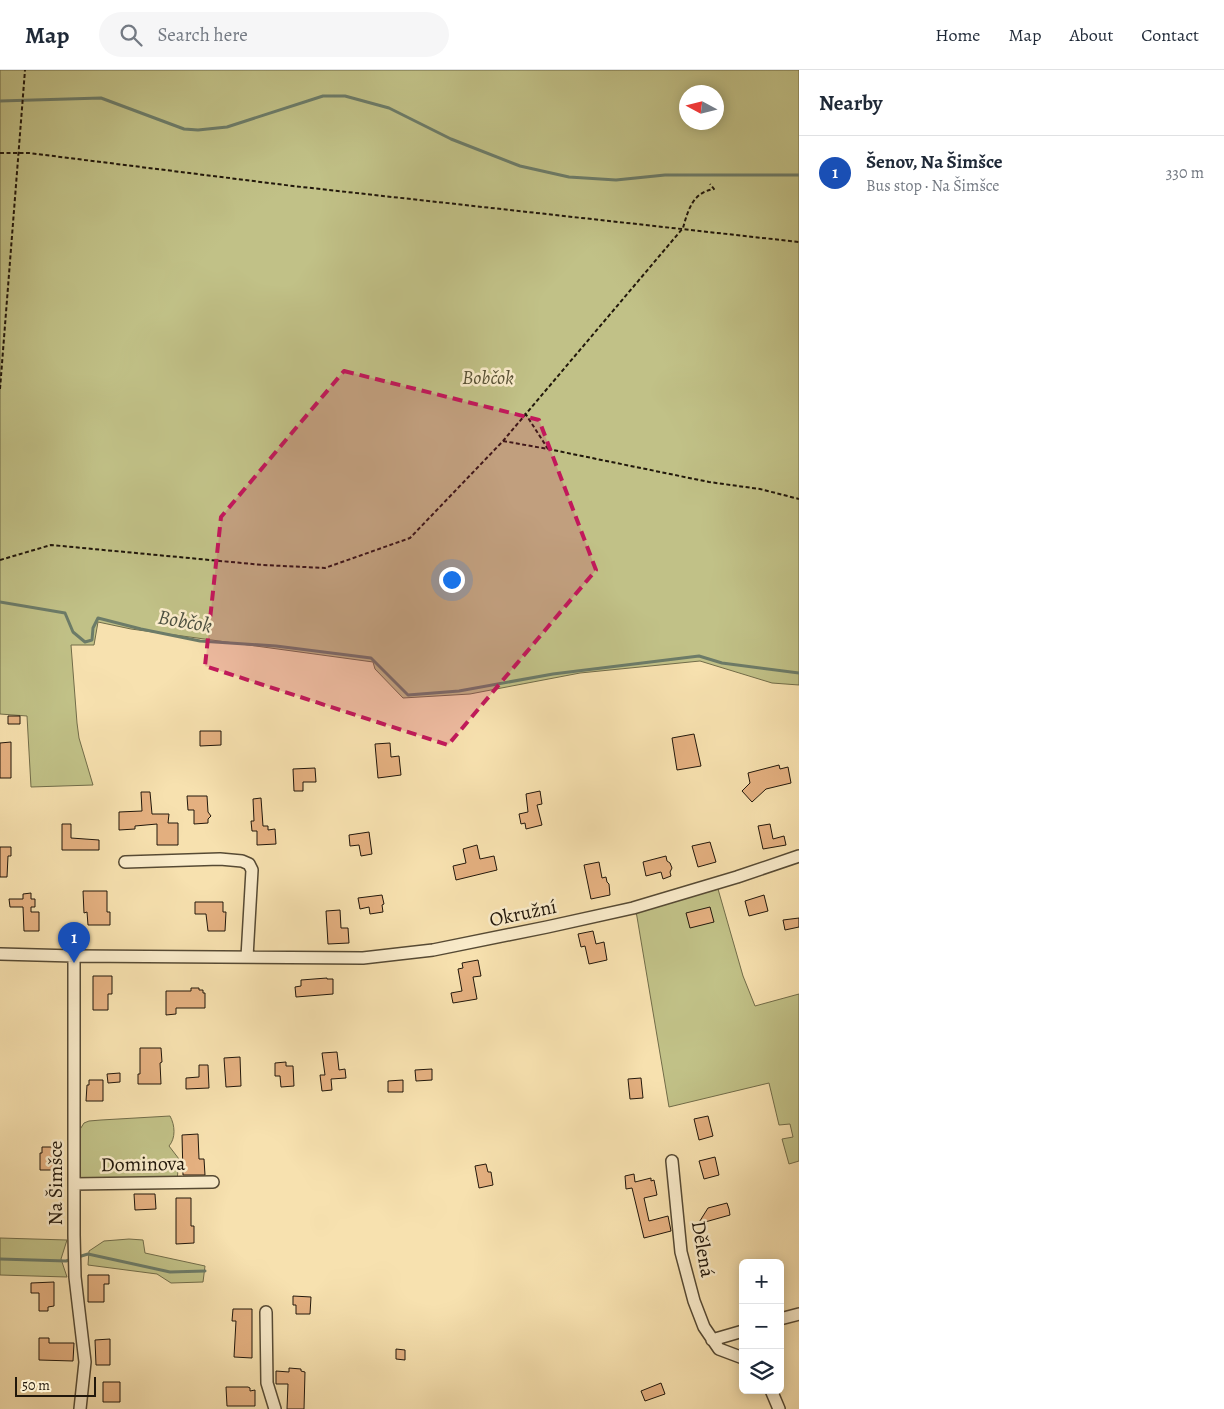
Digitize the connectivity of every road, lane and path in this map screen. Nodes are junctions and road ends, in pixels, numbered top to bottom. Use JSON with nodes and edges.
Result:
{"nodes":[{"id":1,"x":26,"y":70,"type":"edge"},
{"id":2,"x":0,"y":153,"type":"edge"},
{"id":3,"x":19,"y":153,"type":"junction"},
{"id":4,"x":710,"y":184,"type":"dead end"},
{"id":5,"x":683,"y":228,"type":"junction"},
{"id":6,"x":799,"y":242,"type":"edge"},
{"id":7,"x":0,"y":389,"type":"edge"},
{"id":8,"x":525,"y":413,"type":"junction"},
{"id":9,"x":503,"y":441,"type":"junction"},
{"id":10,"x":548,"y":449,"type":"junction"},
{"id":11,"x":799,"y":499,"type":"edge"},
{"id":12,"x":0,"y":560,"type":"edge"},
{"id":13,"x":799,"y":856,"type":"edge"},
{"id":14,"x":125,"y":862,"type":"dead end"},
{"id":15,"x":0,"y":954,"type":"edge"},
{"id":16,"x":74,"y":956,"type":"junction"},
{"id":17,"x":247,"y":957,"type":"junction"},
{"id":18,"x":672,"y":1160,"type":"dead end"},
{"id":19,"x":213,"y":1182,"type":"dead end"},
{"id":20,"x":74,"y":1184,"type":"junction"},
{"id":21,"x":266,"y":1312,"type":"dead end"},
{"id":22,"x":799,"y":1314,"type":"edge"},
{"id":23,"x":784,"y":1318,"type":"edge"},
{"id":24,"x":739,"y":1332,"type":"edge"},
{"id":25,"x":712,"y":1340,"type":"junction"},
{"id":26,"x":739,"y":1356,"type":"edge"},
{"id":27,"x":773,"y":1394,"type":"edge"},
{"id":28,"x":80,"y":1409,"type":"edge"},
{"id":29,"x":275,"y":1409,"type":"edge"},
{"id":30,"x":779,"y":1409,"type":"edge"}],
"edges":[{"from":1,"to":3,"type":"path"},
{"from":2,"to":3,"type":"path"},
{"from":3,"to":5,"type":"path"},
{"from":3,"to":7,"type":"path"},
{"from":4,"to":5,"type":"path"},
{"from":5,"to":6,"type":"path"},
{"from":5,"to":8,"type":"path"},
{"from":8,"to":9,"type":"path"},
{"from":8,"to":10,"type":"path"},
{"from":9,"to":10,"type":"path"},
{"from":9,"to":12,"type":"path"},
{"from":10,"to":11,"type":"path"},
{"from":13,"to":17,"type":"street","name":"Okružní"},
{"from":14,"to":17,"type":"street"},
{"from":15,"to":16,"type":"street","name":"Okružní"},
{"from":16,"to":17,"type":"street","name":"Okružní"},
{"from":16,"to":20,"type":"street","name":"Na Šimšce"},
{"from":18,"to":25,"type":"street","name":"Dělená"},
{"from":19,"to":20,"type":"street","name":"Dominova"},
{"from":20,"to":28,"type":"street","name":"Na Šimšce"},
{"from":21,"to":29,"type":"street"},
{"from":22,"to":23,"type":"street"},
{"from":24,"to":25,"type":"street"},
{"from":25,"to":26,"type":"street","name":"Dělená"},
{"from":27,"to":30,"type":"street"}]}
